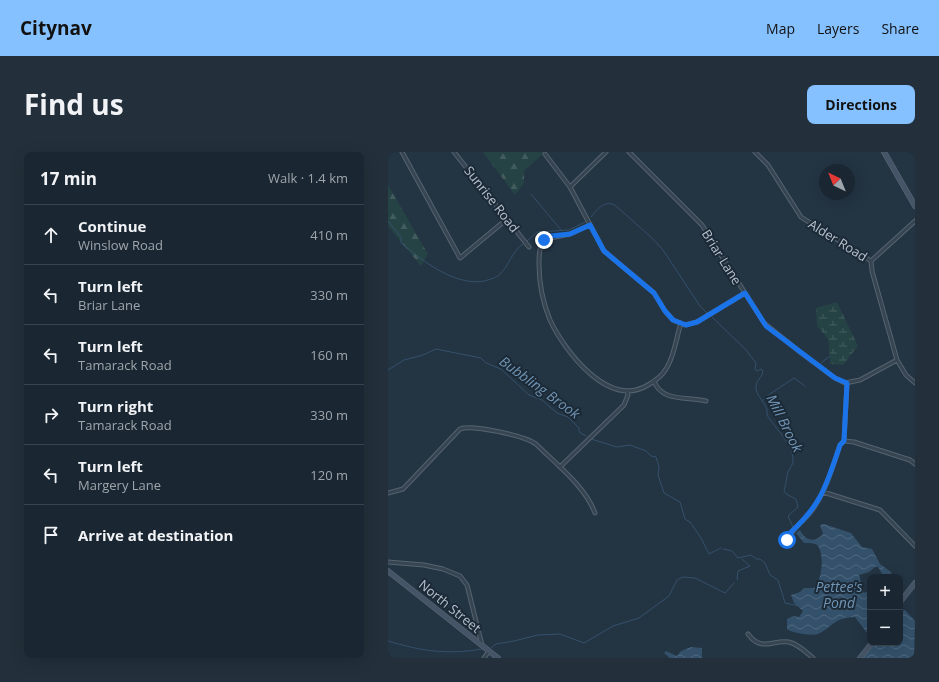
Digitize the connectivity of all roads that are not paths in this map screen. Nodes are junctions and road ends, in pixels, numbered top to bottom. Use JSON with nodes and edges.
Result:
{"nodes":[{"id":1,"x":402,"y":152,"type":"edge"},
{"id":2,"x":454,"y":152,"type":"edge"},
{"id":3,"x":606,"y":152,"type":"edge"},
{"id":4,"x":629,"y":152,"type":"edge"},
{"id":5,"x":755,"y":152,"type":"edge"},
{"id":6,"x":884,"y":152,"type":"edge"},
{"id":7,"x":545,"y":154,"type":"dead end"},
{"id":8,"x":570,"y":187,"type":"junction"},
{"id":9,"x":915,"y":206,"type":"edge"},
{"id":10,"x":507,"y":219,"type":"junction"},
{"id":11,"x":915,"y":221,"type":"edge"},
{"id":12,"x":590,"y":225,"type":"junction"},
{"id":13,"x":529,"y":246,"type":"dead end"},
{"id":14,"x":871,"y":261,"type":"junction"},
{"id":15,"x":745,"y":293,"type":"junction"},
{"id":16,"x":681,"y":323,"type":"junction"},
{"id":17,"x":897,"y":360,"type":"junction"},
{"id":18,"x":654,"y":382,"type":"junction"},
{"id":19,"x":847,"y":383,"type":"junction"},
{"id":20,"x":915,"y":383,"type":"edge"},
{"id":21,"x":628,"y":391,"type":"junction"},
{"id":22,"x":706,"y":402,"type":"dead end"},
{"id":23,"x":844,"y":441,"type":"junction"},
{"id":24,"x":915,"y":464,"type":"edge"},
{"id":25,"x":560,"y":467,"type":"junction"},
{"id":26,"x":823,"y":492,"type":"junction"},
{"id":27,"x":388,"y":493,"type":"edge"},
{"id":28,"x":594,"y":513,"type":"dead end"},
{"id":29,"x":787,"y":542,"type":"dead end"},
{"id":30,"x":915,"y":546,"type":"edge"},
{"id":31,"x":388,"y":562,"type":"edge"},
{"id":32,"x":388,"y":571,"type":"edge"},
{"id":33,"x":915,"y":583,"type":"edge"},
{"id":34,"x":903,"y":598,"type":"edge"},
{"id":35,"x":748,"y":634,"type":"dead end"},
{"id":36,"x":482,"y":646,"type":"junction"},
{"id":37,"x":870,"y":646,"type":"edge"},
{"id":38,"x":489,"y":651,"type":"junction"},
{"id":39,"x":484,"y":658,"type":"edge"},
{"id":40,"x":498,"y":658,"type":"edge"},
{"id":41,"x":813,"y":658,"type":"edge"},
{"id":42,"x":860,"y":658,"type":"edge"}],
"edges":[{"from":1,"to":10,"type":"street"},
{"from":2,"to":10,"type":"street","name":"Sunrise Road"},
{"from":3,"to":8,"type":"street"},
{"from":4,"to":15,"type":"street","name":"Briar Lane"},
{"from":5,"to":14,"type":"street","name":"Alder Road"},
{"from":6,"to":9,"type":"main road"},
{"from":7,"to":8,"type":"street"},
{"from":8,"to":12,"type":"street"},
{"from":10,"to":13,"type":"street","name":"Sunrise Road"},
{"from":11,"to":14,"type":"street"},
{"from":12,"to":16,"type":"street"},
{"from":12,"to":21,"type":"street"},
{"from":14,"to":17,"type":"street","name":"Alder Road"},
{"from":15,"to":16,"type":"street"},
{"from":15,"to":19,"type":"street","name":"Briar Lane"},
{"from":16,"to":18,"type":"street"},
{"from":17,"to":19,"type":"street"},
{"from":17,"to":20,"type":"street","name":"Alder Road"},
{"from":18,"to":21,"type":"street"},
{"from":18,"to":22,"type":"street"},
{"from":19,"to":23,"type":"street"},
{"from":21,"to":25,"type":"street"},
{"from":23,"to":24,"type":"street"},
{"from":23,"to":26,"type":"street"},
{"from":25,"to":27,"type":"street"},
{"from":25,"to":28,"type":"street"},
{"from":26,"to":29,"type":"street"},
{"from":26,"to":30,"type":"street"},
{"from":31,"to":36,"type":"street"},
{"from":32,"to":36,"type":"main road","name":"North Street"},
{"from":33,"to":34,"type":"main road"},
{"from":35,"to":41,"type":"street"},
{"from":36,"to":38,"type":"main road","name":"North Street"},
{"from":37,"to":42,"type":"main road"},
{"from":38,"to":39,"type":"street"},
{"from":38,"to":40,"type":"main road","name":"North Street"}]}
